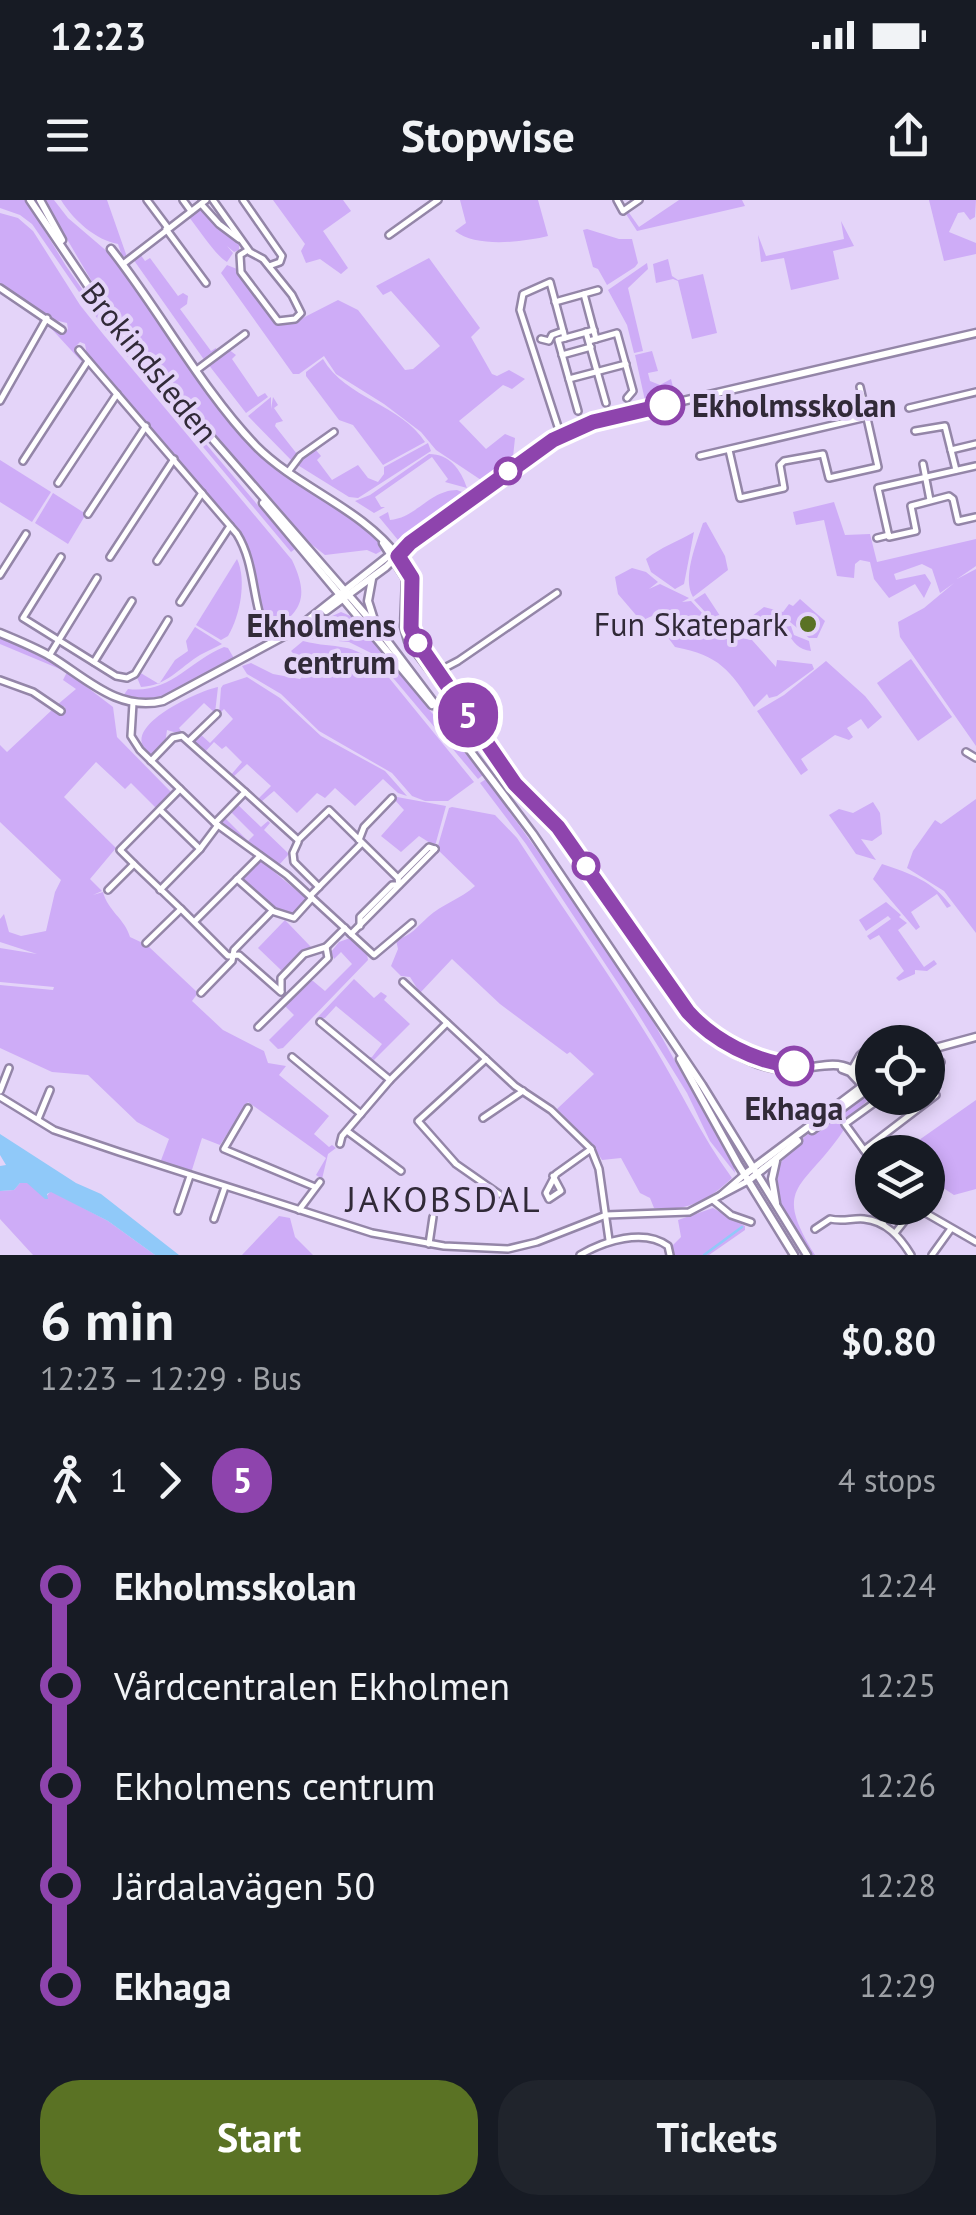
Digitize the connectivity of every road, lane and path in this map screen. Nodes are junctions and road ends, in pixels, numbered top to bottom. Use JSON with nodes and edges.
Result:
{"nodes":[{"id":1,"x":30,"y":200,"type":"edge"},
{"id":2,"x":40,"y":200,"type":"edge"},
{"id":3,"x":148,"y":200,"type":"edge"},
{"id":4,"x":183,"y":200,"type":"edge"},
{"id":5,"x":243,"y":200,"type":"edge"},
{"id":6,"x":438,"y":200,"type":"edge"},
{"id":7,"x":617,"y":200,"type":"edge"},
{"id":8,"x":640,"y":200,"type":"edge"},
{"id":9,"x":207,"y":201,"type":"edge"},
{"id":10,"x":192,"y":211,"type":"junction"},
{"id":11,"x":167,"y":229,"type":"junction"},
{"id":12,"x":389,"y":235,"type":"dead end"},
{"id":13,"x":242,"y":240,"type":"junction"},
{"id":14,"x":112,"y":249,"type":"dead end"},
{"id":15,"x":248,"y":250,"type":"junction"},
{"id":16,"x":73,"y":263,"type":"junction"},
{"id":17,"x":123,"y":264,"type":"junction"},
{"id":18,"x":269,"y":266,"type":"junction"},
{"id":19,"x":206,"y":283,"type":"dead end"},
{"id":20,"x":598,"y":290,"type":"dead end"},
{"id":21,"x":1,"y":291,"type":"edge"},
{"id":22,"x":584,"y":294,"type":"junction"},
{"id":23,"x":555,"y":302,"type":"junction"},
{"id":24,"x":47,"y":318,"type":"junction"},
{"id":25,"x":62,"y":330,"type":"dead end"},
{"id":26,"x":590,"y":331,"type":"junction"},
{"id":27,"x":245,"y":334,"type":"dead end"},
{"id":28,"x":564,"y":334,"type":"junction"},
{"id":29,"x":974,"y":334,"type":"edge"},
{"id":30,"x":540,"y":339,"type":"dead end"},
{"id":31,"x":592,"y":342,"type":"junction"},
{"id":32,"x":79,"y":350,"type":"dead end"},
{"id":33,"x":562,"y":355,"type":"junction"},
{"id":34,"x":88,"y":361,"type":"junction"},
{"id":35,"x":626,"y":364,"type":"junction"},
{"id":36,"x":198,"y":369,"type":"junction"},
{"id":37,"x":597,"y":371,"type":"junction"},
{"id":38,"x":569,"y":379,"type":"junction"},
{"id":39,"x":860,"y":388,"type":"dead end"},
{"id":40,"x":976,"y":392,"type":"edge"},
{"id":41,"x":117,"y":393,"type":"junction"},
{"id":42,"x":627,"y":398,"type":"dead end"},
{"id":43,"x":0,"y":402,"type":"edge"},
{"id":44,"x":606,"y":403,"type":"dead end"},
{"id":45,"x":909,"y":408,"type":"dead end"},
{"id":46,"x":578,"y":411,"type":"dead end"},
{"id":47,"x":866,"y":417,"type":"junction"},
{"id":48,"x":146,"y":426,"type":"junction"},
{"id":49,"x":915,"y":431,"type":"dead end"},
{"id":50,"x":334,"y":432,"type":"dead end"},
{"id":51,"x":561,"y":436,"type":"junction"},
{"id":52,"x":976,"y":444,"type":"edge"},
{"id":53,"x":729,"y":450,"type":"junction"},
{"id":54,"x":952,"y":450,"type":"junction"},
{"id":55,"x":700,"y":456,"type":"dead end"},
{"id":56,"x":174,"y":459,"type":"junction"},
{"id":57,"x":228,"y":460,"type":"junction"},
{"id":58,"x":22,"y":462,"type":"dead end"},
{"id":59,"x":923,"y":464,"type":"dead end"},
{"id":60,"x":975,"y":466,"type":"edge"},
{"id":61,"x":956,"y":470,"type":"junction"},
{"id":62,"x":288,"y":472,"type":"junction"},
{"id":63,"x":976,"y":474,"type":"edge"},
{"id":64,"x":925,"y":477,"type":"junction"},
{"id":65,"x":58,"y":483,"type":"dead end"},
{"id":66,"x":203,"y":492,"type":"junction"},
{"id":67,"x":930,"y":500,"type":"junction"},
{"id":68,"x":88,"y":514,"type":"dead end"},
{"id":69,"x":976,"y":517,"type":"edge"},
{"id":70,"x":230,"y":526,"type":"junction"},
{"id":71,"x":26,"y":534,"type":"dead end"},
{"id":72,"x":888,"y":535,"type":"junction"},
{"id":73,"x":876,"y":538,"type":"dead end"},
{"id":74,"x":110,"y":556,"type":"dead end"},
{"id":75,"x":393,"y":556,"type":"junction"},
{"id":76,"x":61,"y":557,"type":"dead end"},
{"id":77,"x":157,"y":561,"type":"dead end"},
{"id":78,"x":0,"y":575,"type":"edge"},
{"id":79,"x":373,"y":576,"type":"junction"},
{"id":80,"x":97,"y":578,"type":"dead end"},
{"id":81,"x":335,"y":578,"type":"junction"},
{"id":82,"x":361,"y":578,"type":"junction"},
{"id":83,"x":556,"y":593,"type":"dead end"},
{"id":84,"x":344,"y":595,"type":"junction"},
{"id":85,"x":132,"y":601,"type":"dead end"},
{"id":86,"x":180,"y":602,"type":"dead end"},
{"id":87,"x":352,"y":611,"type":"junction"},
{"id":88,"x":322,"y":614,"type":"junction"},
{"id":89,"x":168,"y":620,"type":"dead end"},
{"id":90,"x":308,"y":621,"type":"junction"},
{"id":91,"x":379,"y":630,"type":"junction"},
{"id":92,"x":0,"y":632,"type":"edge"},
{"id":93,"x":58,"y":640,"type":"junction"},
{"id":94,"x":273,"y":644,"type":"junction"},
{"id":95,"x":48,"y":656,"type":"junction"},
{"id":96,"x":94,"y":662,"type":"junction"},
{"id":97,"x":437,"y":675,"type":"junction"},
{"id":98,"x":0,"y":680,"type":"edge"},
{"id":99,"x":133,"y":703,"type":"junction"},
{"id":100,"x":61,"y":711,"type":"dead end"},
{"id":101,"x":217,"y":714,"type":"dead end"},
{"id":102,"x":190,"y":740,"type":"junction"},
{"id":103,"x":463,"y":740,"type":"junction"},
{"id":104,"x":966,"y":752,"type":"dead end"},
{"id":105,"x":976,"y":758,"type":"edge"},
{"id":106,"x":151,"y":761,"type":"junction"},
{"id":107,"x":180,"y":789,"type":"junction"},
{"id":108,"x":245,"y":792,"type":"junction"},
{"id":109,"x":392,"y":798,"type":"dead end"},
{"id":110,"x":160,"y":810,"type":"junction"},
{"id":111,"x":216,"y":824,"type":"junction"},
{"id":112,"x":298,"y":840,"type":"junction"},
{"id":113,"x":361,"y":841,"type":"junction"},
{"id":114,"x":200,"y":849,"type":"junction"},
{"id":115,"x":260,"y":856,"type":"junction"},
{"id":116,"x":134,"y":864,"type":"junction"},
{"id":117,"x":237,"y":879,"type":"junction"},
{"id":118,"x":399,"y":882,"type":"junction"},
{"id":119,"x":319,"y":886,"type":"junction"},
{"id":120,"x":108,"y":890,"type":"dead end"},
{"id":121,"x":160,"y":890,"type":"junction"},
{"id":122,"x":311,"y":897,"type":"junction"},
{"id":123,"x":180,"y":910,"type":"junction"},
{"id":124,"x":272,"y":910,"type":"junction"},
{"id":125,"x":194,"y":922,"type":"junction"},
{"id":126,"x":412,"y":923,"type":"dead end"},
{"id":127,"x":345,"y":928,"type":"junction"},
{"id":128,"x":351,"y":934,"type":"junction"},
{"id":129,"x":146,"y":942,"type":"dead end"},
{"id":130,"x":326,"y":947,"type":"junction"},
{"id":131,"x":233,"y":955,"type":"junction"},
{"id":132,"x":403,"y":982,"type":"dead end"},
{"id":133,"x":200,"y":993,"type":"dead end"},
{"id":134,"x":283,"y":995,"type":"junction"},
{"id":135,"x":658,"y":1018,"type":"junction"},
{"id":136,"x":320,"y":1022,"type":"dead end"},
{"id":137,"x":448,"y":1023,"type":"junction"},
{"id":138,"x":258,"y":1027,"type":"dead end"},
{"id":139,"x":976,"y":1038,"type":"edge"},
{"id":140,"x":945,"y":1046,"type":"edge"},
{"id":141,"x":292,"y":1056,"type":"dead end"},
{"id":142,"x":486,"y":1059,"type":"junction"},
{"id":143,"x":855,"y":1065,"type":"edge"},
{"id":144,"x":9,"y":1068,"type":"dead end"},
{"id":145,"x":851,"y":1070,"type":"junction"},
{"id":146,"x":855,"y":1074,"type":"edge"},
{"id":147,"x":390,"y":1080,"type":"junction"},
{"id":148,"x":50,"y":1090,"type":"dead end"},
{"id":149,"x":522,"y":1091,"type":"junction"},
{"id":150,"x":855,"y":1092,"type":"edge"},
{"id":151,"x":0,"y":1094,"type":"edge"},
{"id":152,"x":851,"y":1094,"type":"junction"},
{"id":153,"x":855,"y":1096,"type":"edge"},
{"id":154,"x":248,"y":1108,"type":"dead end"},
{"id":155,"x":361,"y":1114,"type":"junction"},
{"id":156,"x":857,"y":1115,"type":"edge"},
{"id":157,"x":910,"y":1115,"type":"edge"},
{"id":158,"x":482,"y":1118,"type":"dead end"},
{"id":159,"x":37,"y":1120,"type":"junction"},
{"id":160,"x":347,"y":1131,"type":"junction"},
{"id":161,"x":884,"y":1135,"type":"edge"},
{"id":162,"x":855,"y":1137,"type":"edge"},
{"id":163,"x":340,"y":1144,"type":"dead end"},
{"id":164,"x":591,"y":1149,"type":"junction"},
{"id":165,"x":745,"y":1157,"type":"junction"},
{"id":166,"x":774,"y":1157,"type":"junction"},
{"id":167,"x":401,"y":1171,"type":"dead end"},
{"id":168,"x":754,"y":1172,"type":"junction"},
{"id":169,"x":190,"y":1176,"type":"junction"},
{"id":170,"x":554,"y":1176,"type":"dead end"},
{"id":171,"x":746,"y":1178,"type":"junction"},
{"id":172,"x":225,"y":1188,"type":"junction"},
{"id":173,"x":498,"y":1194,"type":"dead end"},
{"id":174,"x":716,"y":1199,"type":"junction"},
{"id":175,"x":778,"y":1208,"type":"junction"},
{"id":176,"x":299,"y":1210,"type":"junction"},
{"id":177,"x":178,"y":1211,"type":"dead end"},
{"id":178,"x":606,"y":1215,"type":"junction"},
{"id":179,"x":433,"y":1217,"type":"dead end"},
{"id":180,"x":214,"y":1220,"type":"dead end"},
{"id":181,"x":855,"y":1221,"type":"edge"},
{"id":182,"x":751,"y":1222,"type":"dead end"},
{"id":183,"x":884,"y":1225,"type":"edge"},
{"id":184,"x":902,"y":1225,"type":"edge"},
{"id":185,"x":942,"y":1225,"type":"edge"},
{"id":186,"x":815,"y":1229,"type":"dead end"},
{"id":187,"x":950,"y":1230,"type":"junction"},
{"id":188,"x":895,"y":1233,"type":"junction"},
{"id":189,"x":609,"y":1240,"type":"junction"},
{"id":190,"x":976,"y":1242,"type":"edge"},
{"id":191,"x":429,"y":1244,"type":"junction"},
{"id":192,"x":585,"y":1254,"type":"edge"},
{"id":193,"x":670,"y":1255,"type":"edge"},
{"id":194,"x":794,"y":1255,"type":"edge"},
{"id":195,"x":807,"y":1255,"type":"edge"},
{"id":196,"x":911,"y":1255,"type":"edge"},
{"id":197,"x":932,"y":1255,"type":"edge"}],
"edges":[{"from":1,"to":16,"type":"main road","name":"Brokindsleden"},
{"from":2,"to":16,"type":"main road","name":"Brokindsleden"},
{"from":3,"to":11,"type":"street"},
{"from":4,"to":10,"type":"street"},
{"from":5,"to":18,"type":"street"},
{"from":6,"to":12,"type":"street"},
{"from":7,"to":8,"type":"street"},
{"from":9,"to":10,"type":"street"},
{"from":9,"to":13,"type":"street"},
{"from":9,"to":13,"type":"street"},
{"from":10,"to":11,"type":"street"},
{"from":11,"to":17,"type":"street"},
{"from":11,"to":19,"type":"street"},
{"from":13,"to":15,"type":"street"},
{"from":14,"to":17,"type":"main road"},
{"from":15,"to":18,"type":"street"},
{"from":15,"to":18,"type":"street"},
{"from":16,"to":57,"type":"main road","name":"Brokindsleden"},
{"from":17,"to":36,"type":"main road"},
{"from":20,"to":22,"type":"street"},
{"from":21,"to":24,"type":"street"},
{"from":22,"to":23,"type":"street"},
{"from":22,"to":26,"type":"street"},
{"from":23,"to":28,"type":"street"},
{"from":23,"to":51,"type":"street"},
{"from":24,"to":25,"type":"street"},
{"from":24,"to":43,"type":"street"},
{"from":26,"to":28,"type":"street"},
{"from":26,"to":31,"type":"street"},
{"from":27,"to":36,"type":"street"},
{"from":28,"to":30,"type":"street"},
{"from":28,"to":33,"type":"street"},
{"from":29,"to":51,"type":"main road"},
{"from":31,"to":33,"type":"street"},
{"from":31,"to":35,"type":"street"},
{"from":31,"to":37,"type":"street"},
{"from":32,"to":34,"type":"street"},
{"from":33,"to":38,"type":"street"},
{"from":34,"to":41,"type":"street"},
{"from":34,"to":58,"type":"street"},
{"from":35,"to":37,"type":"street"},
{"from":35,"to":42,"type":"street"},
{"from":36,"to":62,"type":"main road"},
{"from":37,"to":38,"type":"street"},
{"from":37,"to":44,"type":"street"},
{"from":38,"to":46,"type":"street"},
{"from":39,"to":47,"type":"street"},
{"from":40,"to":45,"type":"street"},
{"from":41,"to":48,"type":"street"},
{"from":41,"to":65,"type":"street"},
{"from":47,"to":53,"type":"street"},
{"from":47,"to":53,"type":"street"},
{"from":48,"to":56,"type":"street"},
{"from":48,"to":68,"type":"street"},
{"from":49,"to":54,"type":"street"},
{"from":50,"to":62,"type":"street"},
{"from":51,"to":75,"type":"main road"},
{"from":52,"to":54,"type":"street"},
{"from":53,"to":55,"type":"street"},
{"from":54,"to":61,"type":"street"},
{"from":56,"to":66,"type":"street"},
{"from":56,"to":74,"type":"street"},
{"from":57,"to":81,"type":"main road","name":"Brokindsleden"},
{"from":57,"to":84,"type":"main road","name":"Brokindsleden"},
{"from":59,"to":64,"type":"street"},
{"from":60,"to":61,"type":"street"},
{"from":60,"to":63,"type":"street"},
{"from":61,"to":64,"type":"street"},
{"from":62,"to":75,"type":"main road"},
{"from":64,"to":67,"type":"street"},
{"from":64,"to":72,"type":"street"},
{"from":66,"to":70,"type":"street"},
{"from":66,"to":77,"type":"street"},
{"from":67,"to":69,"type":"street"},
{"from":67,"to":72,"type":"street"},
{"from":70,"to":86,"type":"street"},
{"from":70,"to":94,"type":"street"},
{"from":71,"to":78,"type":"street"},
{"from":72,"to":73,"type":"street"},
{"from":75,"to":79,"type":"main road"},
{"from":75,"to":82,"type":"main road"},
{"from":75,"to":97,"type":"main road"},
{"from":76,"to":93,"type":"street"},
{"from":79,"to":84,"type":"main road"},
{"from":79,"to":91,"type":"main road"},
{"from":80,"to":93,"type":"street"},
{"from":81,"to":82,"type":"main road"},
{"from":81,"to":84,"type":"main road","name":"Brokindsleden"},
{"from":82,"to":84,"type":"main road"},
{"from":83,"to":97,"type":"street"},
{"from":84,"to":87,"type":"main road","name":"Brokindsleden"},
{"from":84,"to":88,"type":"main road"},
{"from":84,"to":90,"type":"main road"},
{"from":84,"to":91,"type":"main road","name":"Brokindsleden"},
{"from":85,"to":96,"type":"street"},
{"from":87,"to":88,"type":"main road"},
{"from":87,"to":103,"type":"main road","name":"Brokindsleden"},
{"from":88,"to":90,"type":"main road"},
{"from":89,"to":96,"type":"street"},
{"from":90,"to":94,"type":"main road"},
{"from":91,"to":103,"type":"main road","name":"Brokindsleden"},
{"from":92,"to":95,"type":"main road"},
{"from":93,"to":95,"type":"street"},
{"from":93,"to":96,"type":"street"},
{"from":94,"to":99,"type":"main road"},
{"from":95,"to":99,"type":"main road"},
{"from":97,"to":145,"type":"main road"},
{"from":98,"to":100,"type":"street"},
{"from":99,"to":106,"type":"street"},
{"from":101,"to":102,"type":"street"},
{"from":102,"to":106,"type":"street"},
{"from":102,"to":108,"type":"street"},
{"from":103,"to":135,"type":"main road","name":"Brokindsleden"},
{"from":104,"to":105,"type":"street"},
{"from":106,"to":107,"type":"street"},
{"from":107,"to":110,"type":"street"},
{"from":107,"to":111,"type":"street"},
{"from":108,"to":111,"type":"street"},
{"from":108,"to":112,"type":"street"},
{"from":109,"to":113,"type":"street"},
{"from":110,"to":114,"type":"street"},
{"from":110,"to":116,"type":"street"},
{"from":111,"to":114,"type":"street"},
{"from":111,"to":115,"type":"street"},
{"from":112,"to":113,"type":"street"},
{"from":112,"to":119,"type":"street"},
{"from":113,"to":118,"type":"street"},
{"from":113,"to":119,"type":"street"},
{"from":114,"to":121,"type":"street"},
{"from":115,"to":117,"type":"street"},
{"from":115,"to":122,"type":"street"},
{"from":116,"to":120,"type":"street"},
{"from":116,"to":121,"type":"street"},
{"from":117,"to":124,"type":"street"},
{"from":117,"to":125,"type":"street"},
{"from":118,"to":118,"type":"street"},
{"from":118,"to":128,"type":"street"},
{"from":119,"to":122,"type":"street"},
{"from":121,"to":123,"type":"street"},
{"from":122,"to":124,"type":"street"},
{"from":122,"to":127,"type":"street"},
{"from":123,"to":125,"type":"street"},
{"from":123,"to":129,"type":"street"},
{"from":124,"to":131,"type":"street"},
{"from":125,"to":131,"type":"street"},
{"from":126,"to":128,"type":"street"},
{"from":127,"to":128,"type":"street"},
{"from":127,"to":130,"type":"street"},
{"from":130,"to":134,"type":"street"},
{"from":130,"to":134,"type":"street"},
{"from":131,"to":133,"type":"street"},
{"from":131,"to":134,"type":"street"},
{"from":132,"to":137,"type":"street"},
{"from":134,"to":138,"type":"street"},
{"from":135,"to":165,"type":"main road","name":"Brokindsleden"},
{"from":135,"to":171,"type":"main road","name":"Brokindsleden"},
{"from":136,"to":147,"type":"street"},
{"from":137,"to":142,"type":"street"},
{"from":137,"to":147,"type":"street"},
{"from":139,"to":140,"type":"main road"},
{"from":141,"to":155,"type":"street"},
{"from":142,"to":149,"type":"street"},
{"from":142,"to":173,"type":"street"},
{"from":143,"to":145,"type":"street"},
{"from":144,"to":151,"type":"street"},
{"from":145,"to":146,"type":"main road"},
{"from":145,"to":152,"type":"main road"},
{"from":147,"to":155,"type":"street"},
{"from":148,"to":159,"type":"street"},
{"from":149,"to":158,"type":"street"},
{"from":149,"to":164,"type":"street"},
{"from":150,"to":152,"type":"main road"},
{"from":151,"to":159,"type":"street"},
{"from":152,"to":166,"type":"main road"},
{"from":153,"to":166,"type":"main road"},
{"from":154,"to":176,"type":"street"},
{"from":155,"to":160,"type":"street"},
{"from":156,"to":162,"type":"street"},
{"from":157,"to":161,"type":"street"},
{"from":159,"to":169,"type":"street"},
{"from":160,"to":163,"type":"street"},
{"from":160,"to":167,"type":"street"},
{"from":164,"to":170,"type":"street"},
{"from":164,"to":178,"type":"street"},
{"from":165,"to":166,"type":"main road"},
{"from":165,"to":168,"type":"main road","name":"Brokindsleden"},
{"from":166,"to":168,"type":"main road"},
{"from":166,"to":175,"type":"main road"},
{"from":168,"to":171,"type":"main road"},
{"from":168,"to":175,"type":"main road","name":"Brokindsleden"},
{"from":169,"to":172,"type":"street"},
{"from":169,"to":177,"type":"street"},
{"from":171,"to":174,"type":"street"},
{"from":171,"to":194,"type":"main road","name":"Brokindsleden"},
{"from":172,"to":176,"type":"street"},
{"from":172,"to":180,"type":"street"},
{"from":174,"to":178,"type":"street"},
{"from":174,"to":182,"type":"street"},
{"from":175,"to":195,"type":"main road","name":"Brokindsleden"},
{"from":176,"to":191,"type":"street"},
{"from":178,"to":189,"type":"street"},
{"from":178,"to":191,"type":"street"},
{"from":179,"to":191,"type":"street"},
{"from":181,"to":186,"type":"street"},
{"from":183,"to":188,"type":"street"},
{"from":184,"to":188,"type":"street"},
{"from":185,"to":187,"type":"street"},
{"from":187,"to":190,"type":"street"},
{"from":187,"to":197,"type":"street"},
{"from":188,"to":196,"type":"street"},
{"from":189,"to":192,"type":"street"},
{"from":189,"to":193,"type":"street"}]}
